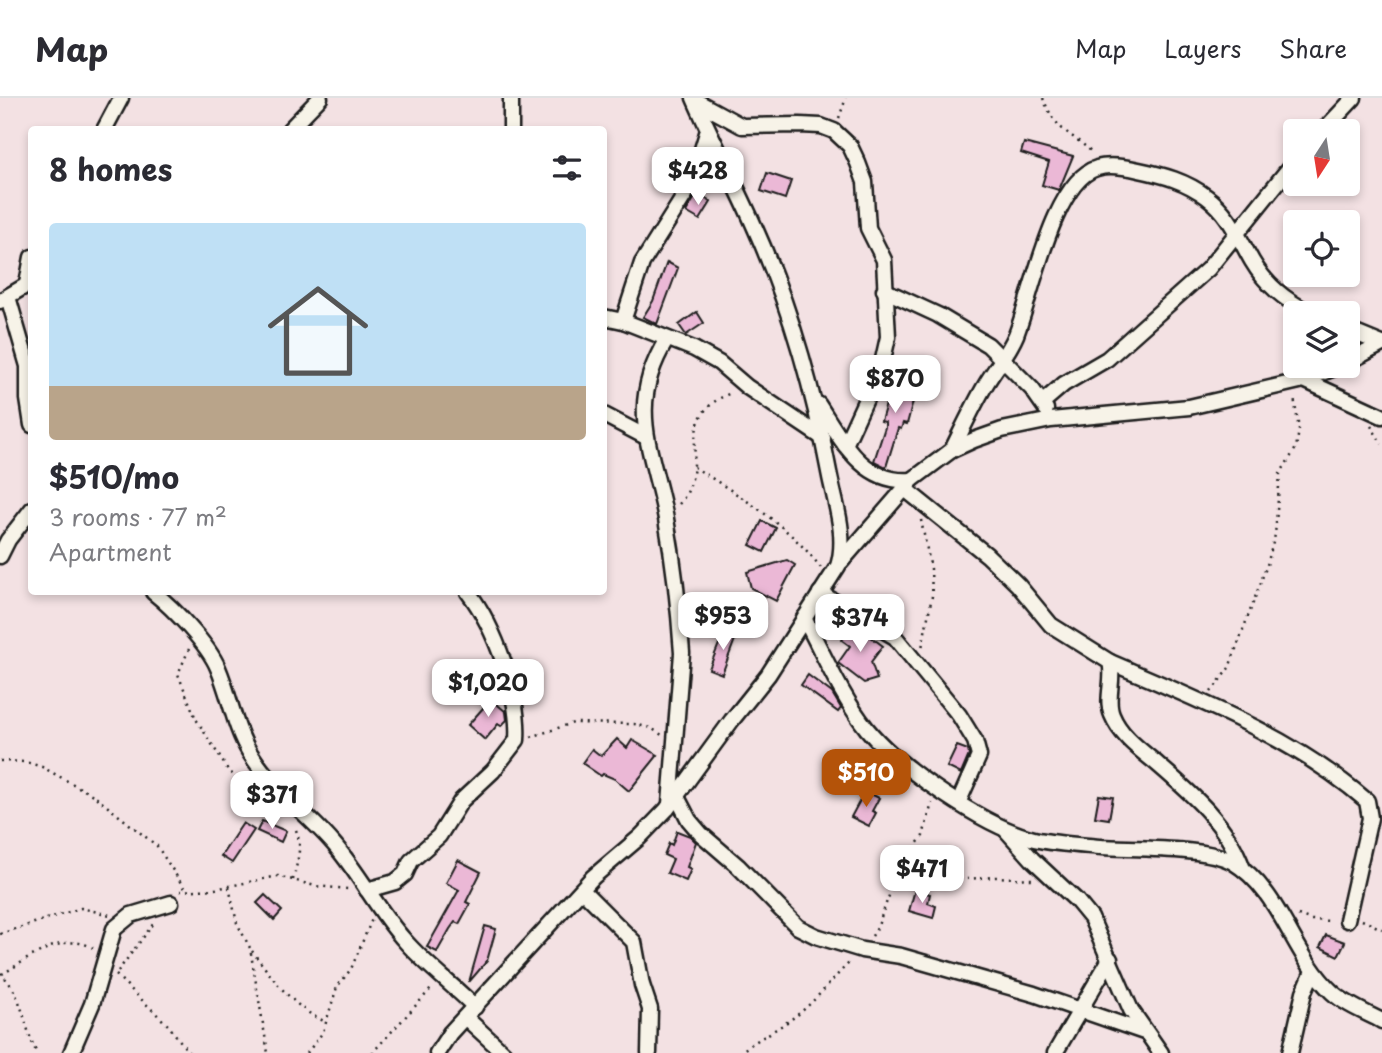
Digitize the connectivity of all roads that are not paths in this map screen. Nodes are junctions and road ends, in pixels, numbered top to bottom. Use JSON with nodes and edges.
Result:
{"nodes":[{"id":1,"x":121,"y":98,"type":"edge"},
{"id":2,"x":511,"y":98,"type":"edge"},
{"id":3,"x":1354,"y":98,"type":"edge"},
{"id":4,"x":693,"y":102,"type":"edge"},
{"id":5,"x":316,"y":104,"type":"edge"},
{"id":6,"x":1335,"y":119,"type":"edge"},
{"id":7,"x":106,"y":126,"type":"edge"},
{"id":8,"x":293,"y":126,"type":"edge"},
{"id":9,"x":310,"y":126,"type":"edge"},
{"id":10,"x":511,"y":126,"type":"edge"},
{"id":11,"x":708,"y":133,"type":"junction"},
{"id":12,"x":1283,"y":176,"type":"edge"},
{"id":13,"x":1237,"y":232,"type":"junction"},
{"id":14,"x":28,"y":284,"type":"edge"},
{"id":15,"x":884,"y":290,"type":"junction"},
{"id":16,"x":4,"y":299,"type":"edge"},
{"id":17,"x":1287,"y":301,"type":"edge"},
{"id":18,"x":607,"y":318,"type":"edge"},
{"id":19,"x":624,"y":321,"type":"junction"},
{"id":20,"x":1360,"y":335,"type":"edge"},
{"id":21,"x":667,"y":339,"type":"junction"},
{"id":22,"x":1382,"y":344,"type":"edge"},
{"id":23,"x":1360,"y":356,"type":"edge"},
{"id":24,"x":1004,"y":361,"type":"junction"},
{"id":25,"x":28,"y":366,"type":"edge"},
{"id":26,"x":28,"y":366,"type":"edge"},
{"id":27,"x":1308,"y":378,"type":"edge"},
{"id":28,"x":1297,"y":382,"type":"junction"},
{"id":29,"x":809,"y":391,"type":"junction"},
{"id":30,"x":28,"y":399,"type":"edge"},
{"id":31,"x":1042,"y":402,"type":"junction"},
{"id":32,"x":1382,"y":416,"type":"edge"},
{"id":33,"x":607,"y":417,"type":"edge"},
{"id":34,"x":1051,"y":420,"type":"junction"},
{"id":35,"x":646,"y":437,"type":"junction"},
{"id":36,"x":823,"y":438,"type":"junction"},
{"id":37,"x":845,"y":446,"type":"junction"},
{"id":38,"x":952,"y":450,"type":"junction"},
{"id":39,"x":909,"y":484,"type":"junction"},
{"id":40,"x":28,"y":514,"type":"edge"},
{"id":41,"x":0,"y":556,"type":"edge"},
{"id":42,"x":838,"y":566,"type":"junction"},
{"id":43,"x":820,"y":593,"type":"junction"},
{"id":44,"x":156,"y":595,"type":"edge"},
{"id":45,"x":470,"y":595,"type":"edge"},
{"id":46,"x":804,"y":618,"type":"junction"},
{"id":47,"x":1110,"y":662,"type":"junction"},
{"id":48,"x":673,"y":800,"type":"junction"},
{"id":49,"x":959,"y":801,"type":"junction"},
{"id":50,"x":1005,"y":828,"type":"junction"},
{"id":51,"x":1243,"y":869,"type":"junction"},
{"id":52,"x":367,"y":890,"type":"junction"},
{"id":53,"x":582,"y":890,"type":"junction"},
{"id":54,"x":171,"y":903,"type":"road end"},
{"id":55,"x":1347,"y":920,"type":"road end"},
{"id":56,"x":1110,"y":959,"type":"junction"},
{"id":57,"x":1313,"y":971,"type":"junction"},
{"id":58,"x":1080,"y":1012,"type":"junction"},
{"id":59,"x":470,"y":1013,"type":"junction"},
{"id":60,"x":1382,"y":1021,"type":"edge"},
{"id":61,"x":1144,"y":1032,"type":"junction"},
{"id":62,"x":71,"y":1053,"type":"edge"},
{"id":63,"x":437,"y":1053,"type":"edge"},
{"id":64,"x":504,"y":1053,"type":"edge"},
{"id":65,"x":649,"y":1053,"type":"edge"},
{"id":66,"x":1055,"y":1053,"type":"edge"},
{"id":67,"x":1161,"y":1053,"type":"edge"},
{"id":68,"x":1290,"y":1053,"type":"edge"}],
"edges":[{"from":1,"to":7,"type":"street"},
{"from":2,"to":10,"type":"street"},
{"from":3,"to":6,"type":"street"},
{"from":4,"to":11,"type":"street"},
{"from":4,"to":15,"type":"street"},
{"from":5,"to":8,"type":"street"},
{"from":5,"to":9,"type":"street"},
{"from":11,"to":19,"type":"street"},
{"from":11,"to":29,"type":"street"},
{"from":12,"to":13,"type":"street"},
{"from":13,"to":17,"type":"street"},
{"from":13,"to":24,"type":"street"},
{"from":13,"to":31,"type":"street"},
{"from":14,"to":16,"type":"street"},
{"from":15,"to":24,"type":"street"},
{"from":15,"to":37,"type":"street"},
{"from":16,"to":26,"type":"street"},
{"from":18,"to":19,"type":"street"},
{"from":19,"to":21,"type":"street"},
{"from":20,"to":22,"type":"street"},
{"from":21,"to":35,"type":"street"},
{"from":21,"to":36,"type":"street"},
{"from":22,"to":23,"type":"street"},
{"from":24,"to":31,"type":"street"},
{"from":24,"to":38,"type":"street"},
{"from":25,"to":30,"type":"street"},
{"from":27,"to":28,"type":"street"},
{"from":28,"to":32,"type":"street"},
{"from":28,"to":34,"type":"street"},
{"from":29,"to":36,"type":"street"},
{"from":29,"to":37,"type":"street"},
{"from":31,"to":34,"type":"street"},
{"from":33,"to":35,"type":"street"},
{"from":34,"to":38,"type":"street"},
{"from":35,"to":48,"type":"street"},
{"from":36,"to":42,"type":"street"},
{"from":37,"to":39,"type":"street"},
{"from":38,"to":39,"type":"street"},
{"from":39,"to":42,"type":"street"},
{"from":39,"to":47,"type":"street"},
{"from":40,"to":41,"type":"street"},
{"from":42,"to":43,"type":"street"},
{"from":43,"to":46,"type":"street"},
{"from":43,"to":49,"type":"street"},
{"from":44,"to":52,"type":"street"},
{"from":45,"to":52,"type":"street"},
{"from":46,"to":48,"type":"street"},
{"from":46,"to":49,"type":"street"},
{"from":47,"to":51,"type":"street"},
{"from":47,"to":55,"type":"street"},
{"from":48,"to":53,"type":"street"},
{"from":48,"to":58,"type":"street"},
{"from":49,"to":50,"type":"street"},
{"from":50,"to":51,"type":"street"},
{"from":50,"to":56,"type":"street"},
{"from":51,"to":57,"type":"street"},
{"from":52,"to":59,"type":"street"},
{"from":53,"to":59,"type":"street"},
{"from":53,"to":65,"type":"street"},
{"from":54,"to":62,"type":"street"},
{"from":56,"to":58,"type":"street"},
{"from":56,"to":61,"type":"street"},
{"from":57,"to":60,"type":"street"},
{"from":57,"to":68,"type":"street"},
{"from":58,"to":61,"type":"street"},
{"from":58,"to":66,"type":"street"},
{"from":59,"to":63,"type":"street"},
{"from":59,"to":64,"type":"street"},
{"from":61,"to":67,"type":"street"}]}
